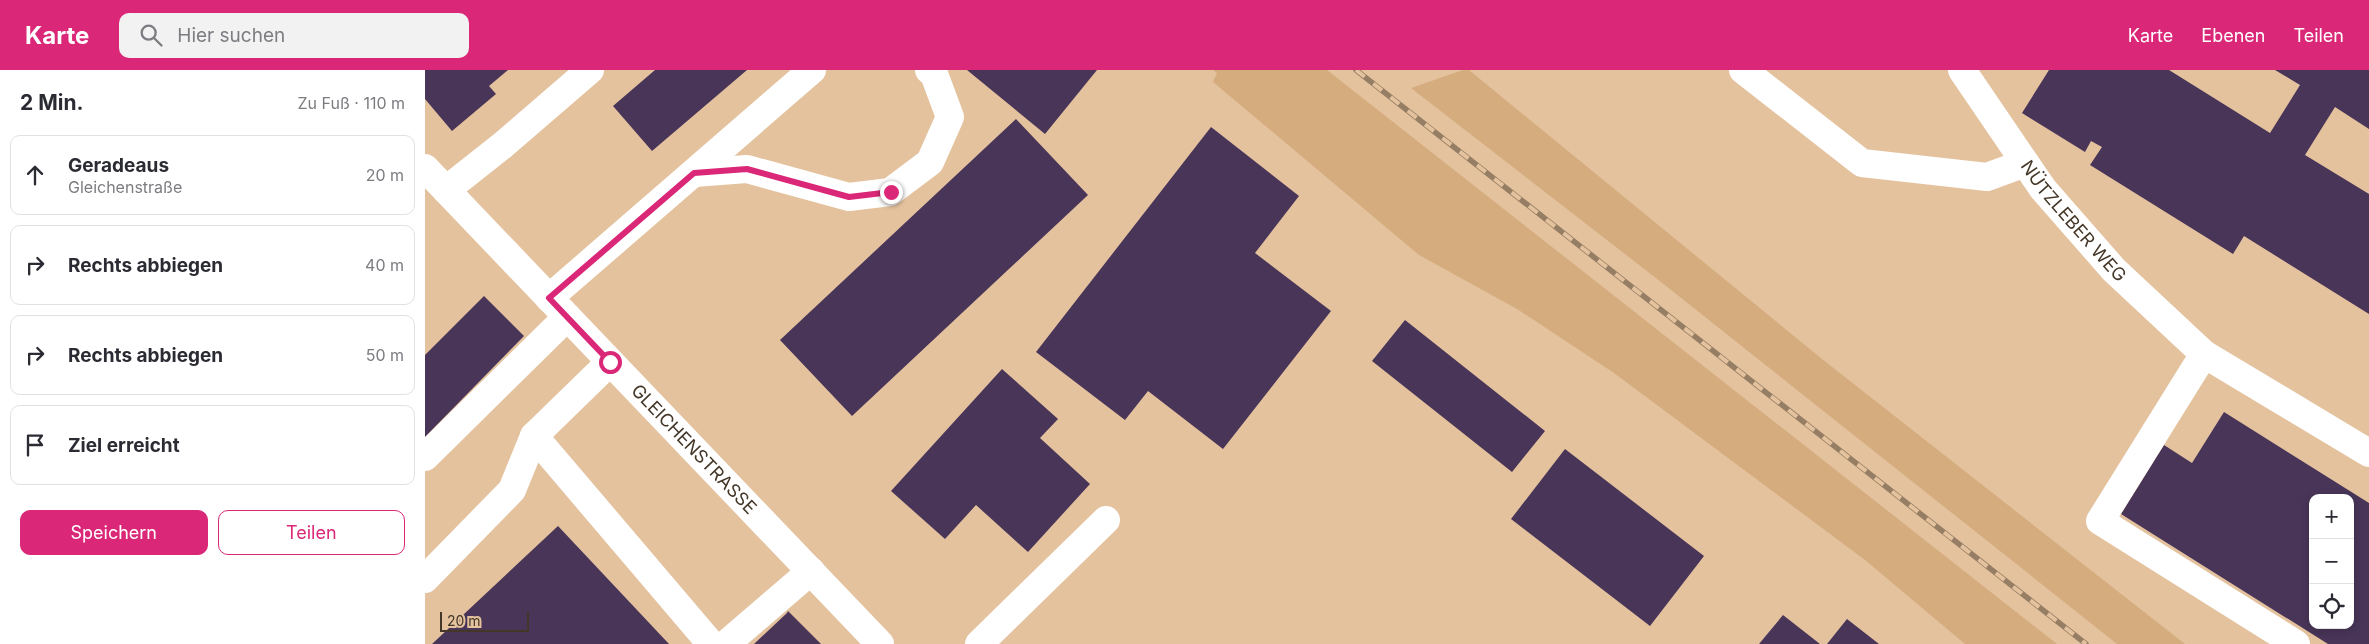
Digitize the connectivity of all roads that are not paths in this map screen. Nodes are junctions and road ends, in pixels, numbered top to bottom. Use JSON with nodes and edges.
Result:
{"nodes":[{"id":1,"x":590,"y":70,"type":"edge"},
{"id":2,"x":812,"y":70,"type":"edge"},
{"id":3,"x":929,"y":70,"type":"edge"},
{"id":4,"x":1743,"y":70,"type":"edge"},
{"id":5,"x":1963,"y":70,"type":"edge"},
{"id":6,"x":2025,"y":163,"type":"junction"},
{"id":7,"x":425,"y":168,"type":"edge"},
{"id":8,"x":694,"y":173,"type":"junction"},
{"id":9,"x":446,"y":190,"type":"junction"},
{"id":10,"x":558,"y":307,"type":"junction"},
{"id":11,"x":2204,"y":354,"type":"junction"},
{"id":12,"x":610,"y":362,"type":"junction"},
{"id":13,"x":534,"y":436,"type":"junction"},
{"id":14,"x":2369,"y":453,"type":"edge"},
{"id":15,"x":425,"y":457,"type":"edge"},
{"id":16,"x":1106,"y":520,"type":"dead end"},
{"id":17,"x":811,"y":571,"type":"junction"},
{"id":18,"x":425,"y":579,"type":"edge"},
{"id":19,"x":711,"y":644,"type":"edge"},
{"id":20,"x":726,"y":644,"type":"edge"},
{"id":21,"x":880,"y":644,"type":"edge"},
{"id":22,"x":979,"y":644,"type":"edge"},
{"id":23,"x":2296,"y":644,"type":"edge"}],
"edges":[{"from":1,"to":9,"type":"street"},
{"from":2,"to":8,"type":"street"},
{"from":3,"to":8,"type":"street"},
{"from":4,"to":6,"type":"street"},
{"from":5,"to":6,"type":"street","name":"NÜTZLEBER WEG"},
{"from":6,"to":11,"type":"street","name":"NÜTZLEBER WEG"},
{"from":7,"to":9,"type":"street","name":"GLEICHENSTRASSE"},
{"from":8,"to":10,"type":"street"},
{"from":9,"to":10,"type":"street","name":"GLEICHENSTRASSE"},
{"from":10,"to":12,"type":"street","name":"GLEICHENSTRASSE"},
{"from":10,"to":15,"type":"street"},
{"from":11,"to":14,"type":"street","name":"NÜTZLEBER WEG"},
{"from":11,"to":23,"type":"street"},
{"from":12,"to":13,"type":"street"},
{"from":12,"to":17,"type":"street","name":"GLEICHENSTRASSE"},
{"from":13,"to":18,"type":"street"},
{"from":13,"to":19,"type":"street"},
{"from":16,"to":22,"type":"street"},
{"from":17,"to":20,"type":"street"},
{"from":17,"to":21,"type":"street","name":"GLEICHENSTRASSE"}]}
